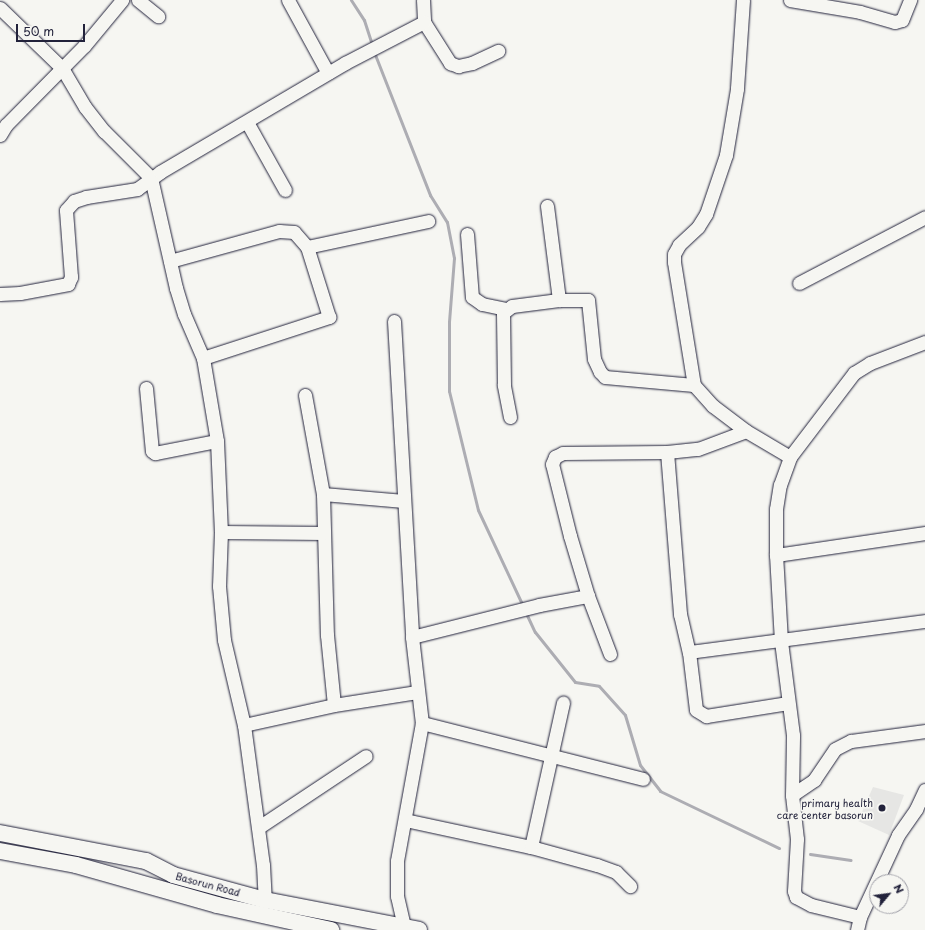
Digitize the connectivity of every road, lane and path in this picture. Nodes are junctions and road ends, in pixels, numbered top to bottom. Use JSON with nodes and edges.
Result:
{"nodes":[{"id":1,"x":122,"y":0,"type":"edge"},
{"id":2,"x":138,"y":0,"type":"edge"},
{"id":3,"x":288,"y":0,"type":"edge"},
{"id":4,"x":423,"y":0,"type":"edge"},
{"id":5,"x":743,"y":0,"type":"edge"},
{"id":6,"x":790,"y":0,"type":"edge"},
{"id":7,"x":910,"y":0,"type":"edge"},
{"id":8,"x":0,"y":8,"type":"edge"},
{"id":9,"x":158,"y":16,"type":"dead end"},
{"id":10,"x":424,"y":22,"type":"junction"},
{"id":11,"x":498,"y":51,"type":"dead end"},
{"id":12,"x":62,"y":68,"type":"junction"},
{"id":13,"x":328,"y":73,"type":"junction"},
{"id":14,"x":247,"y":122,"type":"junction"},
{"id":15,"x":2,"y":127,"type":"edge"},
{"id":16,"x":152,"y":178,"type":"junction"},
{"id":17,"x":285,"y":190,"type":"dead end"},
{"id":18,"x":547,"y":206,"type":"dead end"},
{"id":19,"x":925,"y":217,"type":"edge"},
{"id":20,"x":428,"y":221,"type":"dead end"},
{"id":21,"x":467,"y":234,"type":"dead end"},
{"id":22,"x":307,"y":247,"type":"junction"},
{"id":23,"x":170,"y":261,"type":"junction"},
{"id":24,"x":799,"y":283,"type":"dead end"},
{"id":25,"x":0,"y":294,"type":"edge"},
{"id":26,"x":559,"y":300,"type":"junction"},
{"id":27,"x":506,"y":308,"type":"junction"},
{"id":28,"x":394,"y":321,"type":"dead end"},
{"id":29,"x":925,"y":342,"type":"edge"},
{"id":30,"x":203,"y":358,"type":"junction"},
{"id":31,"x":694,"y":386,"type":"junction"},
{"id":32,"x":146,"y":388,"type":"dead end"},
{"id":33,"x":305,"y":396,"type":"dead end"},
{"id":34,"x":510,"y":417,"type":"dead end"},
{"id":35,"x":746,"y":431,"type":"junction"},
{"id":36,"x":217,"y":441,"type":"junction"},
{"id":37,"x":667,"y":452,"type":"junction"},
{"id":38,"x":790,"y":457,"type":"junction"},
{"id":39,"x":323,"y":494,"type":"junction"},
{"id":40,"x":404,"y":501,"type":"junction"},
{"id":41,"x":221,"y":532,"type":"junction"},
{"id":42,"x":324,"y":533,"type":"junction"},
{"id":43,"x":925,"y":533,"type":"edge"},
{"id":44,"x":776,"y":555,"type":"junction"},
{"id":45,"x":588,"y":596,"type":"junction"},
{"id":46,"x":925,"y":621,"type":"edge"},
{"id":47,"x":412,"y":637,"type":"junction"},
{"id":48,"x":781,"y":641,"type":"junction"},
{"id":49,"x":689,"y":652,"type":"junction"},
{"id":50,"x":610,"y":654,"type":"dead end"},
{"id":51,"x":417,"y":692,"type":"junction"},
{"id":52,"x":788,"y":702,"type":"junction"},
{"id":53,"x":563,"y":703,"type":"dead end"},
{"id":54,"x":334,"y":704,"type":"junction"},
{"id":55,"x":422,"y":723,"type":"junction"},
{"id":56,"x":244,"y":725,"type":"junction"},
{"id":57,"x":925,"y":731,"type":"edge"},
{"id":58,"x":366,"y":756,"type":"dead end"},
{"id":59,"x":552,"y":757,"type":"junction"},
{"id":60,"x":643,"y":779,"type":"dead end"},
{"id":61,"x":925,"y":790,"type":"edge"},
{"id":62,"x":792,"y":795,"type":"junction"},
{"id":63,"x":920,"y":810,"type":"edge"},
{"id":64,"x":405,"y":820,"type":"junction"},
{"id":65,"x":258,"y":828,"type":"junction"},
{"id":66,"x":0,"y":833,"type":"edge"},
{"id":67,"x":532,"y":847,"type":"junction"},
{"id":68,"x":0,"y":851,"type":"edge"},
{"id":69,"x":630,"y":886,"type":"dead end"},
{"id":70,"x":265,"y":900,"type":"junction"},
{"id":71,"x":860,"y":917,"type":"junction"},
{"id":72,"x":277,"y":925,"type":"edge"},
{"id":73,"x":411,"y":929,"type":"edge"},
{"id":74,"x":331,"y":930,"type":"edge"},
{"id":75,"x":857,"y":930,"type":"edge"}],
"edges":[{"from":1,"to":12,"type":"street"},
{"from":2,"to":9,"type":"street"},
{"from":3,"to":13,"type":"street"},
{"from":4,"to":10,"type":"street"},
{"from":5,"to":31,"type":"street"},
{"from":6,"to":7,"type":"street"},
{"from":8,"to":12,"type":"street"},
{"from":10,"to":11,"type":"street"},
{"from":10,"to":13,"type":"street"},
{"from":12,"to":15,"type":"street"},
{"from":12,"to":16,"type":"street"},
{"from":13,"to":14,"type":"street"},
{"from":14,"to":16,"type":"street"},
{"from":14,"to":17,"type":"street"},
{"from":16,"to":23,"type":"street"},
{"from":16,"to":25,"type":"street"},
{"from":18,"to":26,"type":"street"},
{"from":19,"to":24,"type":"street"},
{"from":20,"to":22,"type":"street"},
{"from":21,"to":27,"type":"street"},
{"from":22,"to":23,"type":"street"},
{"from":22,"to":30,"type":"street"},
{"from":23,"to":30,"type":"street"},
{"from":26,"to":27,"type":"street"},
{"from":26,"to":31,"type":"street"},
{"from":27,"to":34,"type":"street"},
{"from":28,"to":40,"type":"street"},
{"from":29,"to":38,"type":"street"},
{"from":30,"to":36,"type":"street"},
{"from":31,"to":35,"type":"street"},
{"from":32,"to":36,"type":"street"},
{"from":33,"to":39,"type":"street"},
{"from":35,"to":37,"type":"street"},
{"from":35,"to":38,"type":"street"},
{"from":36,"to":41,"type":"street"},
{"from":37,"to":45,"type":"street"},
{"from":37,"to":49,"type":"street"},
{"from":38,"to":44,"type":"street"},
{"from":39,"to":40,"type":"street"},
{"from":39,"to":42,"type":"street"},
{"from":40,"to":47,"type":"street"},
{"from":41,"to":42,"type":"street"},
{"from":41,"to":56,"type":"street"},
{"from":42,"to":54,"type":"street"},
{"from":43,"to":44,"type":"street"},
{"from":44,"to":48,"type":"street"},
{"from":45,"to":47,"type":"street"},
{"from":45,"to":50,"type":"street"},
{"from":46,"to":48,"type":"street"},
{"from":47,"to":51,"type":"street"},
{"from":48,"to":49,"type":"street"},
{"from":48,"to":52,"type":"street"},
{"from":49,"to":52,"type":"street"},
{"from":51,"to":54,"type":"street"},
{"from":51,"to":55,"type":"street"},
{"from":52,"to":62,"type":"street"},
{"from":53,"to":59,"type":"street"},
{"from":54,"to":56,"type":"street"},
{"from":55,"to":59,"type":"street"},
{"from":55,"to":64,"type":"street"},
{"from":56,"to":65,"type":"street"},
{"from":57,"to":62,"type":"street"},
{"from":58,"to":65,"type":"street"},
{"from":59,"to":60,"type":"street"},
{"from":59,"to":67,"type":"street"},
{"from":61,"to":63,"type":"street"},
{"from":62,"to":71,"type":"street"},
{"from":63,"to":71,"type":"street"},
{"from":64,"to":67,"type":"street"},
{"from":64,"to":73,"type":"street"},
{"from":65,"to":70,"type":"street"},
{"from":66,"to":70,"type":"main road","name":"Basorun Road"},
{"from":67,"to":69,"type":"street"},
{"from":68,"to":72,"type":"main road","name":"Basorun Road"},
{"from":70,"to":73,"type":"main road","name":"Basorun Road"},
{"from":71,"to":75,"type":"street"},
{"from":72,"to":74,"type":"main road","name":"Basorun Road"}]}
